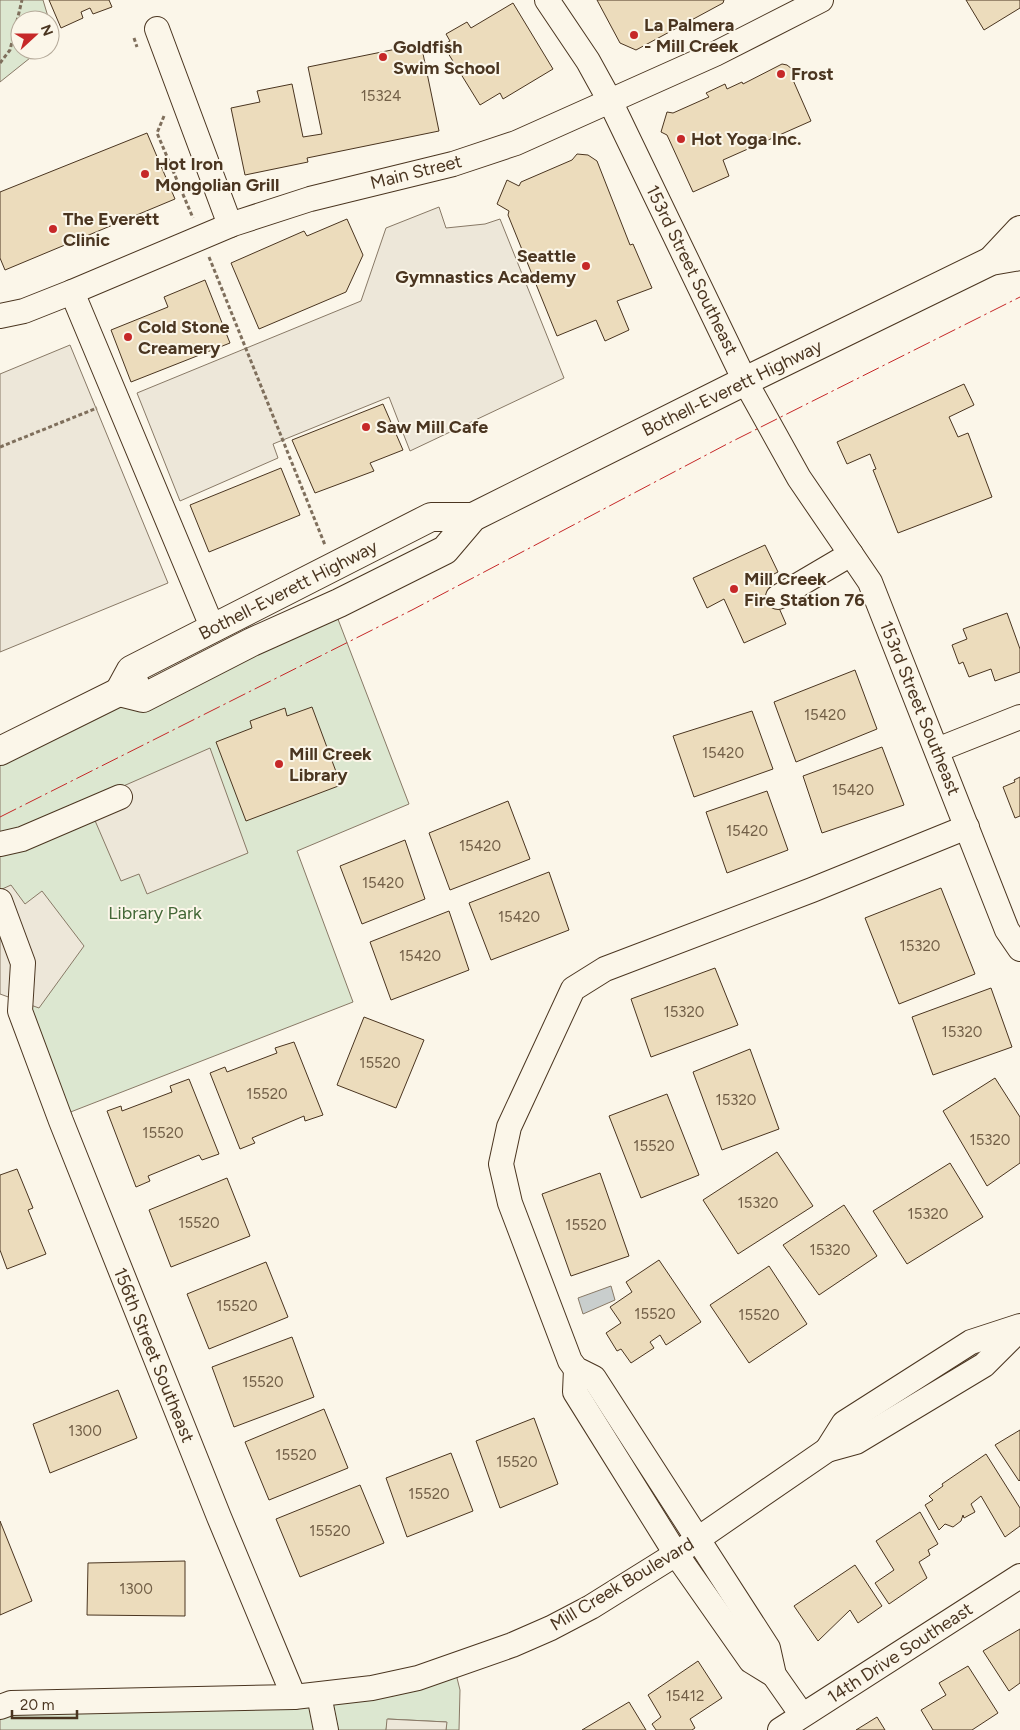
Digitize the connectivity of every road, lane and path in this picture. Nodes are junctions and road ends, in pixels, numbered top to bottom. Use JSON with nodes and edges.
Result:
{"nodes":[{"id":1,"x":22,"y":0,"type":"edge"},
{"id":2,"x":547,"y":0,"type":"edge"},
{"id":3,"x":821,"y":0,"type":"edge"},
{"id":4,"x":157,"y":29,"type":"dead end"},
{"id":5,"x":134,"y":38,"type":"dead end"},
{"id":6,"x":141,"y":56,"type":"dead end"},
{"id":7,"x":0,"y":63,"type":"edge"},
{"id":8,"x":610,"y":101,"type":"junction"},
{"id":9,"x":161,"y":109,"type":"dead end"},
{"id":10,"x":195,"y":222,"type":"dead end"},
{"id":11,"x":230,"y":225,"type":"junction"},
{"id":12,"x":1020,"y":230,"type":"edge"},
{"id":13,"x":207,"y":251,"type":"dead end"},
{"id":14,"x":1020,"y":256,"type":"edge"},
{"id":15,"x":991,"y":261,"type":"junction"},
{"id":16,"x":72,"y":292,"type":"junction"},
{"id":17,"x":0,"y":316,"type":"edge"},
{"id":18,"x":745,"y":381,"type":"junction"},
{"id":19,"x":116,"y":400,"type":"junction"},
{"id":20,"x":0,"y":447,"type":"edge"},
{"id":21,"x":473,"y":517,"type":"junction"},
{"id":22,"x":851,"y":554,"type":"junction"},
{"id":23,"x":334,"y":566,"type":"junction"},
{"id":24,"x":778,"y":597,"type":"dead end"},
{"id":25,"x":212,"y":629,"type":"junction"},
{"id":26,"x":119,"y":692,"type":"junction"},
{"id":27,"x":1020,"y":717,"type":"edge"},
{"id":28,"x":938,"y":750,"type":"junction"},
{"id":29,"x":0,"y":751,"type":"edge"},
{"id":30,"x":120,"y":797,"type":"dead end"},
{"id":31,"x":967,"y":827,"type":"junction"},
{"id":32,"x":0,"y":844,"type":"edge"},
{"id":33,"x":0,"y":901,"type":"edge"},
{"id":34,"x":1020,"y":949,"type":"edge"},
{"id":35,"x":1020,"y":1328,"type":"edge"},
{"id":36,"x":576,"y":1369,"type":"junction"},
{"id":37,"x":622,"y":1423,"type":"junction"},
{"id":38,"x":602,"y":1436,"type":"junction"},
{"id":39,"x":696,"y":1539,"type":"junction"},
{"id":40,"x":676,"y":1554,"type":"junction"},
{"id":41,"x":1020,"y":1576,"type":"edge"},
{"id":42,"x":774,"y":1674,"type":"junction"},
{"id":43,"x":319,"y":1695,"type":"junction"},
{"id":44,"x":294,"y":1697,"type":"junction"},
{"id":45,"x":4,"y":1701,"type":"edge"},
{"id":46,"x":802,"y":1715,"type":"junction"},
{"id":47,"x":326,"y":1730,"type":"edge"},
{"id":48,"x":780,"y":1730,"type":"edge"}],
"edges":[{"from":1,"to":7,"type":"path"},
{"from":2,"to":8,"type":"street","name":"153rd Street Southeast"},
{"from":3,"to":8,"type":"street","name":"Main Street"},
{"from":4,"to":11,"type":"street"},
{"from":5,"to":6,"type":"path"},
{"from":8,"to":11,"type":"street","name":"Main Street"},
{"from":8,"to":18,"type":"street","name":"153rd Street Southeast"},
{"from":9,"to":10,"type":"path"},
{"from":11,"to":16,"type":"street","name":"Main Street"},
{"from":12,"to":15,"type":"main road","name":"Bothell-Everett Highway"},
{"from":13,"to":23,"type":"path"},
{"from":14,"to":15,"type":"main road","name":"Bothell-Everett Highway"},
{"from":15,"to":18,"type":"main road","name":"Bothell-Everett Highway"},
{"from":16,"to":17,"type":"street","name":"Main Street"},
{"from":16,"to":19,"type":"street"},
{"from":18,"to":21,"type":"main road","name":"Bothell-Everett Highway"},
{"from":18,"to":22,"type":"street","name":"153rd Street Southeast"},
{"from":19,"to":20,"type":"path"},
{"from":19,"to":25,"type":"street"},
{"from":21,"to":23,"type":"main road","name":"Bothell-Everett Highway"},
{"from":21,"to":26,"type":"main road","name":"Bothell-Everett Highway"},
{"from":22,"to":24,"type":"street"},
{"from":22,"to":28,"type":"street","name":"153rd Street Southeast"},
{"from":23,"to":25,"type":"main road","name":"Bothell-Everett Highway"},
{"from":25,"to":26,"type":"main road","name":"Bothell-Everett Highway"},
{"from":26,"to":29,"type":"main road"},
{"from":27,"to":28,"type":"street"},
{"from":28,"to":31,"type":"street","name":"153rd Street Southeast"},
{"from":30,"to":32,"type":"street"},
{"from":31,"to":34,"type":"street","name":"153rd Street Southeast"},
{"from":31,"to":36,"type":"street"},
{"from":33,"to":44,"type":"street","name":"156th Street Southeast"},
{"from":35,"to":39,"type":"street","name":"Mill Creek Boulevard"},
{"from":36,"to":37,"type":"street"},
{"from":36,"to":38,"type":"street"},
{"from":37,"to":38,"type":"street"},
{"from":37,"to":39,"type":"street"},
{"from":38,"to":40,"type":"street"},
{"from":39,"to":40,"type":"street","name":"Mill Creek Boulevard"},
{"from":39,"to":42,"type":"street"},
{"from":40,"to":42,"type":"street"},
{"from":40,"to":43,"type":"street","name":"Mill Creek Boulevard"},
{"from":41,"to":46,"type":"street","name":"14th Drive Southeast"},
{"from":42,"to":46,"type":"street"},
{"from":43,"to":44,"type":"street","name":"Mill Creek Boulevard"},
{"from":43,"to":47,"type":"street"},
{"from":44,"to":45,"type":"street","name":"Mill Creek Boulevard"},
{"from":46,"to":48,"type":"street","name":"14th Drive Southeast"}]}
